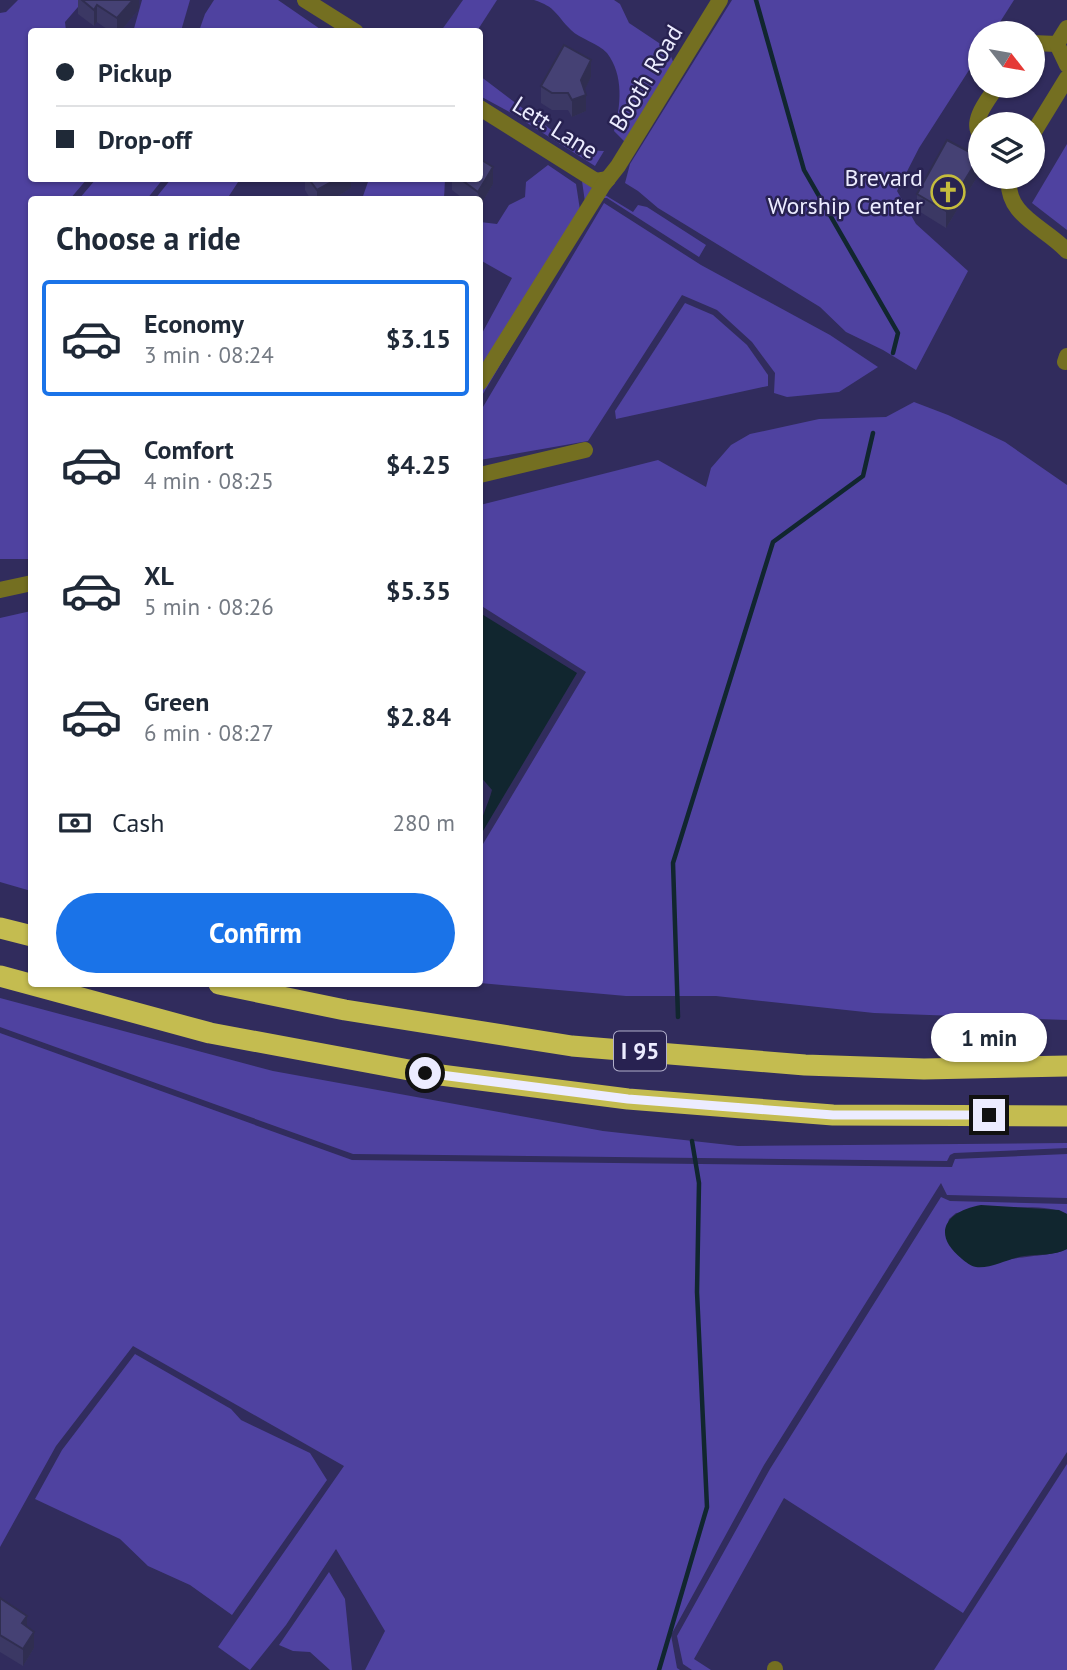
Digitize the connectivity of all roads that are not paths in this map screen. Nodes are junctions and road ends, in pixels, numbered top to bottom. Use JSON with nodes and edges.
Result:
{"nodes":[{"id":1,"x":305,"y":0,"type":"edge"},
{"id":2,"x":720,"y":0,"type":"edge"},
{"id":3,"x":350,"y":28,"type":"edge"},
{"id":4,"x":1067,"y":28,"type":"edge"},
{"id":5,"x":1045,"y":44,"type":"edge"},
{"id":6,"x":1057,"y":44,"type":"junction"},
{"id":7,"x":1067,"y":65,"type":"edge"},
{"id":8,"x":1067,"y":78,"type":"edge"},
{"id":9,"x":483,"y":110,"type":"edge"},
{"id":10,"x":1045,"y":114,"type":"edge"},
{"id":11,"x":608,"y":179,"type":"junction"},
{"id":12,"x":1008,"y":189,"type":"edge"},
{"id":13,"x":1067,"y":251,"type":"edge"},
{"id":14,"x":483,"y":377,"type":"edge"},
{"id":15,"x":585,"y":450,"type":"dead end"},
{"id":16,"x":483,"y":474,"type":"edge"},
{"id":17,"x":28,"y":584,"type":"edge"},
{"id":18,"x":0,"y":590,"type":"edge"},
{"id":19,"x":0,"y":928,"type":"edge"},
{"id":20,"x":28,"y":935,"type":"edge"},
{"id":21,"x":0,"y":976,"type":"edge"},
{"id":22,"x":28,"y":983,"type":"edge"},
{"id":23,"x":41,"y":987,"type":"edge"},
{"id":24,"x":234,"y":987,"type":"edge"},
{"id":25,"x":1067,"y":1066,"type":"edge"},
{"id":26,"x":1067,"y":1116,"type":"edge"}],
"edges":[{"from":1,"to":3,"type":"street"},
{"from":2,"to":11,"type":"street","name":"Booth Road"},
{"from":4,"to":6,"type":"street"},
{"from":5,"to":6,"type":"street"},
{"from":6,"to":7,"type":"street"},
{"from":8,"to":10,"type":"street"},
{"from":9,"to":11,"type":"street","name":"Lett Lane"},
{"from":11,"to":14,"type":"street","name":"Booth Road"},
{"from":12,"to":13,"type":"street"},
{"from":15,"to":16,"type":"street"},
{"from":17,"to":18,"type":"street"},
{"from":19,"to":20,"type":"highway"},
{"from":21,"to":22,"type":"highway","number":"I 95"},
{"from":23,"to":26,"type":"highway","number":"I 95"},
{"from":24,"to":25,"type":"highway","number":"I 95"}]}
